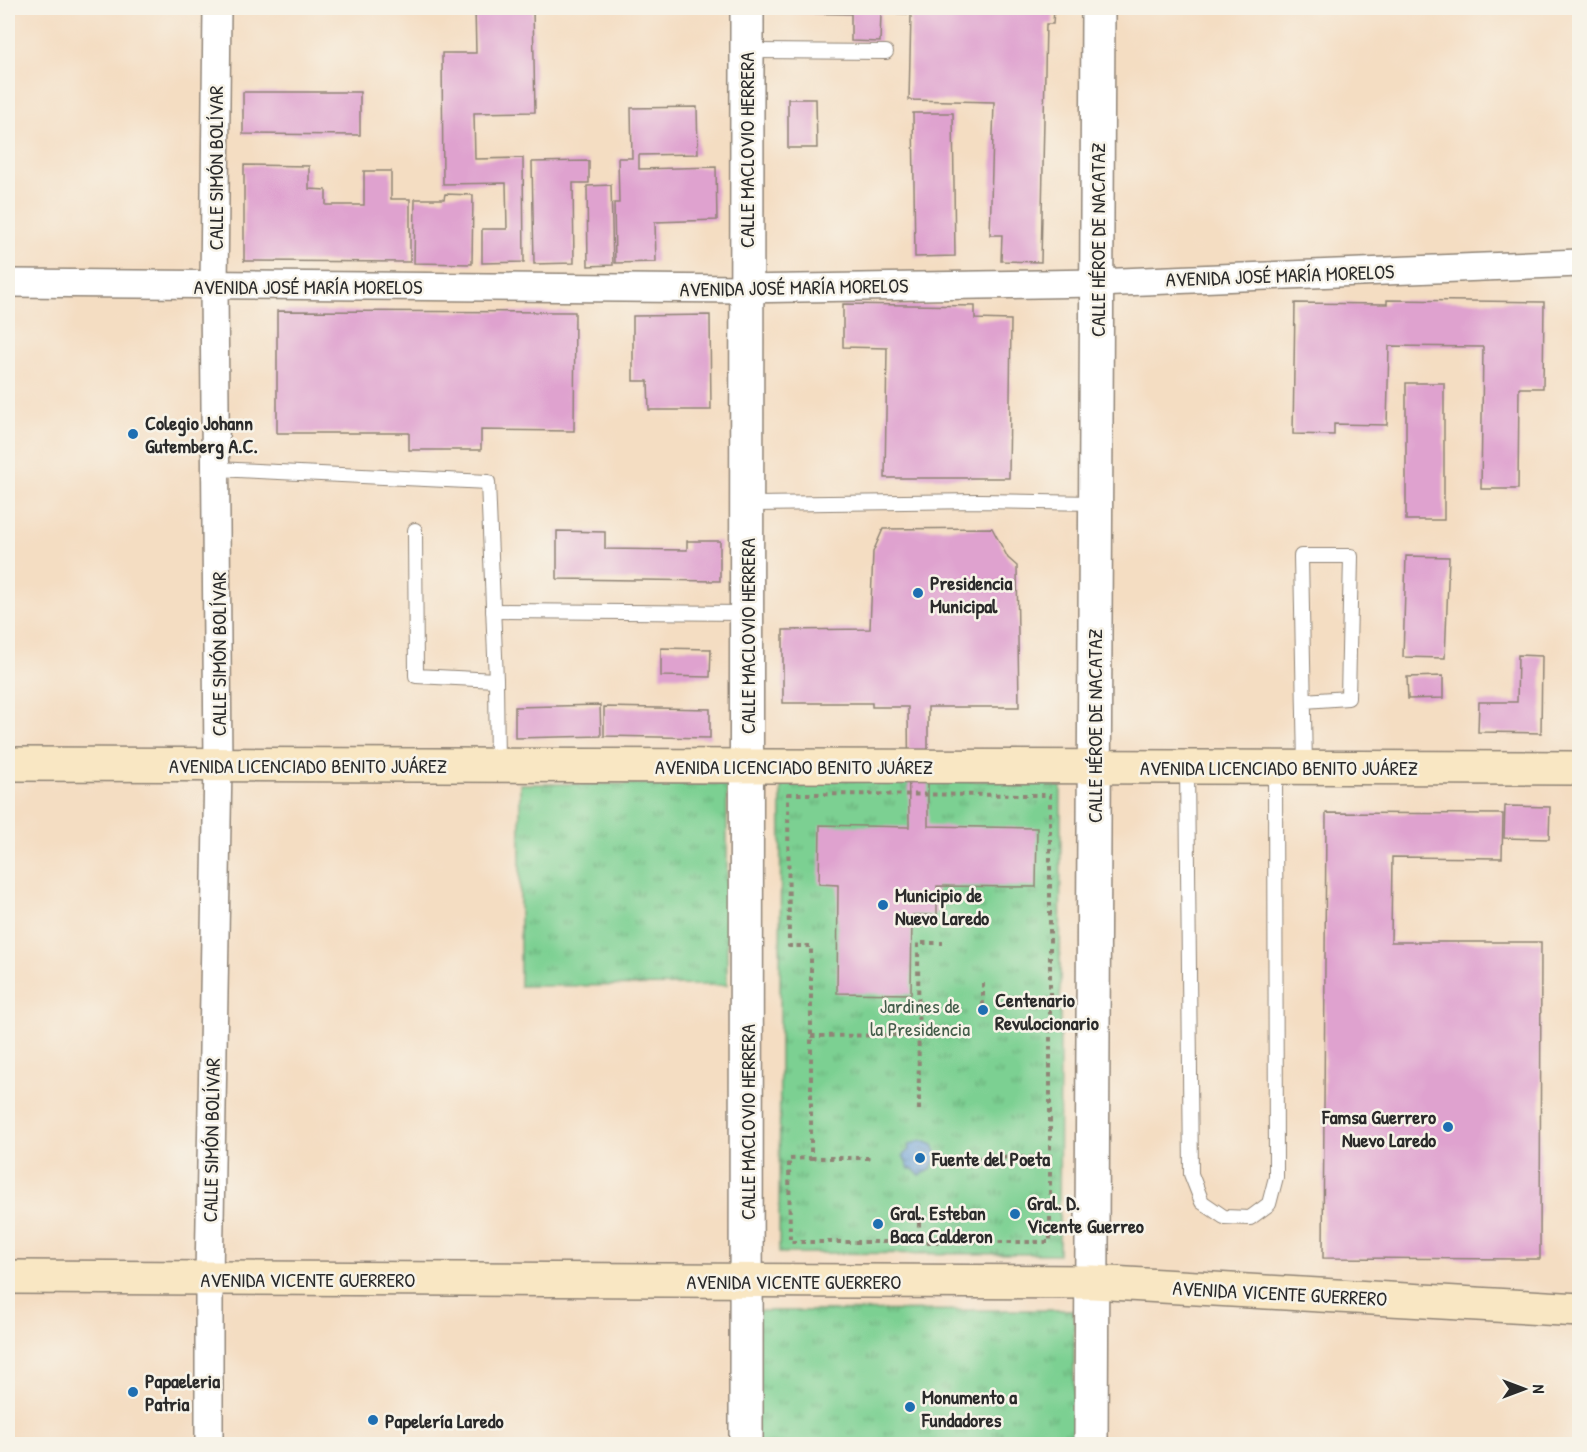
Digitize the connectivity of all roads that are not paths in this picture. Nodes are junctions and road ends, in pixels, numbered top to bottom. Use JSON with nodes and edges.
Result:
{"nodes":[{"id":1,"x":217,"y":8,"type":"edge"},
{"id":2,"x":747,"y":8,"type":"edge"},
{"id":3,"x":1098,"y":8,"type":"edge"},
{"id":4,"x":747,"y":51,"type":"junction"},
{"id":5,"x":886,"y":52,"type":"dead end"},
{"id":6,"x":1580,"y":263,"type":"edge"},
{"id":7,"x":8,"y":283,"type":"edge"},
{"id":8,"x":1096,"y":283,"type":"junction"},
{"id":9,"x":214,"y":286,"type":"junction"},
{"id":10,"x":745,"y":289,"type":"junction"},
{"id":11,"x":217,"y":469,"type":"junction"},
{"id":12,"x":1095,"y":503,"type":"junction"},
{"id":13,"x":746,"y":504,"type":"junction"},
{"id":14,"x":415,"y":530,"type":"dead end"},
{"id":15,"x":493,"y":611,"type":"junction"},
{"id":16,"x":746,"y":613,"type":"junction"},
{"id":17,"x":496,"y":680,"type":"junction"},
{"id":18,"x":1304,"y":701,"type":"junction"},
{"id":19,"x":8,"y":764,"type":"edge"},
{"id":20,"x":218,"y":764,"type":"junction"},
{"id":21,"x":497,"y":765,"type":"junction"},
{"id":22,"x":747,"y":766,"type":"junction"},
{"id":23,"x":1094,"y":766,"type":"junction"},
{"id":24,"x":1187,"y":767,"type":"junction"},
{"id":25,"x":1290,"y":767,"type":"junction"},
{"id":26,"x":1580,"y":768,"type":"edge"},
{"id":27,"x":8,"y":1277,"type":"edge"},
{"id":28,"x":209,"y":1278,"type":"junction"},
{"id":29,"x":747,"y":1282,"type":"junction"},
{"id":30,"x":1093,"y":1282,"type":"junction"},
{"id":31,"x":1580,"y":1310,"type":"edge"},
{"id":32,"x":209,"y":1444,"type":"edge"},
{"id":33,"x":746,"y":1444,"type":"edge"},
{"id":34,"x":1091,"y":1444,"type":"edge"}],
"edges":[{"from":1,"to":9,"type":"street","name":"CALLE SIMÓN BOLÍVAR"},
{"from":2,"to":4,"type":"street","name":"CALLE MACLOVIO HERRERA"},
{"from":3,"to":8,"type":"street","name":"CALLE HÉROE DE NACATAZ"},
{"from":4,"to":5,"type":"lane"},
{"from":4,"to":10,"type":"street","name":"CALLE MACLOVIO HERRERA"},
{"from":6,"to":8,"type":"street","name":"AVENIDA JOSÉ MARÍA MORELOS"},
{"from":7,"to":9,"type":"street","name":"AVENIDA JOSÉ MARÍA MORELOS"},
{"from":8,"to":10,"type":"street","name":"AVENIDA JOSÉ MARÍA MORELOS"},
{"from":8,"to":12,"type":"street","name":"CALLE HÉROE DE NACATAZ"},
{"from":9,"to":10,"type":"street","name":"AVENIDA JOSÉ MARÍA MORELOS"},
{"from":9,"to":11,"type":"street","name":"CALLE SIMÓN BOLÍVAR"},
{"from":10,"to":13,"type":"street","name":"CALLE MACLOVIO HERRERA"},
{"from":11,"to":15,"type":"lane"},
{"from":11,"to":20,"type":"street","name":"CALLE SIMÓN BOLÍVAR"},
{"from":12,"to":13,"type":"lane"},
{"from":12,"to":23,"type":"street","name":"CALLE HÉROE DE NACATAZ"},
{"from":13,"to":16,"type":"street","name":"CALLE MACLOVIO HERRERA"},
{"from":14,"to":17,"type":"lane"},
{"from":15,"to":16,"type":"lane"},
{"from":15,"to":17,"type":"lane"},
{"from":16,"to":22,"type":"street","name":"CALLE MACLOVIO HERRERA"},
{"from":17,"to":21,"type":"lane"},
{"from":18,"to":18,"type":"lane"},
{"from":18,"to":25,"type":"lane"},
{"from":19,"to":20,"type":"main road","name":"AVENIDA LICENCIADO BENITO JUÁREZ"},
{"from":20,"to":21,"type":"main road","name":"AVENIDA LICENCIADO BENITO JUÁREZ"},
{"from":20,"to":28,"type":"street","name":"CALLE SIMÓN BOLÍVAR"},
{"from":21,"to":22,"type":"main road","name":"AVENIDA LICENCIADO BENITO JUÁREZ"},
{"from":22,"to":23,"type":"main road","name":"AVENIDA LICENCIADO BENITO JUÁREZ"},
{"from":22,"to":29,"type":"street","name":"CALLE MACLOVIO HERRERA"},
{"from":23,"to":24,"type":"main road","name":"AVENIDA LICENCIADO BENITO JUÁREZ"},
{"from":23,"to":30,"type":"street","name":"CALLE HÉROE DE NACATAZ"},
{"from":24,"to":25,"type":"main road","name":"AVENIDA LICENCIADO BENITO JUÁREZ"},
{"from":24,"to":25,"type":"lane"},
{"from":25,"to":26,"type":"main road","name":"AVENIDA LICENCIADO BENITO JUÁREZ"},
{"from":27,"to":28,"type":"main road","name":"AVENIDA VICENTE GUERRERO"},
{"from":28,"to":29,"type":"main road","name":"AVENIDA VICENTE GUERRERO"},
{"from":28,"to":32,"type":"street","name":"CALLE SIMÓN BOLÍVAR"},
{"from":29,"to":30,"type":"main road","name":"AVENIDA VICENTE GUERRERO"},
{"from":29,"to":33,"type":"street","name":"CALLE MACLOVIO HERRERA"},
{"from":30,"to":31,"type":"main road","name":"AVENIDA VICENTE GUERRERO"},
{"from":30,"to":34,"type":"street","name":"CALLE HÉROE DE NACATAZ"}]}
